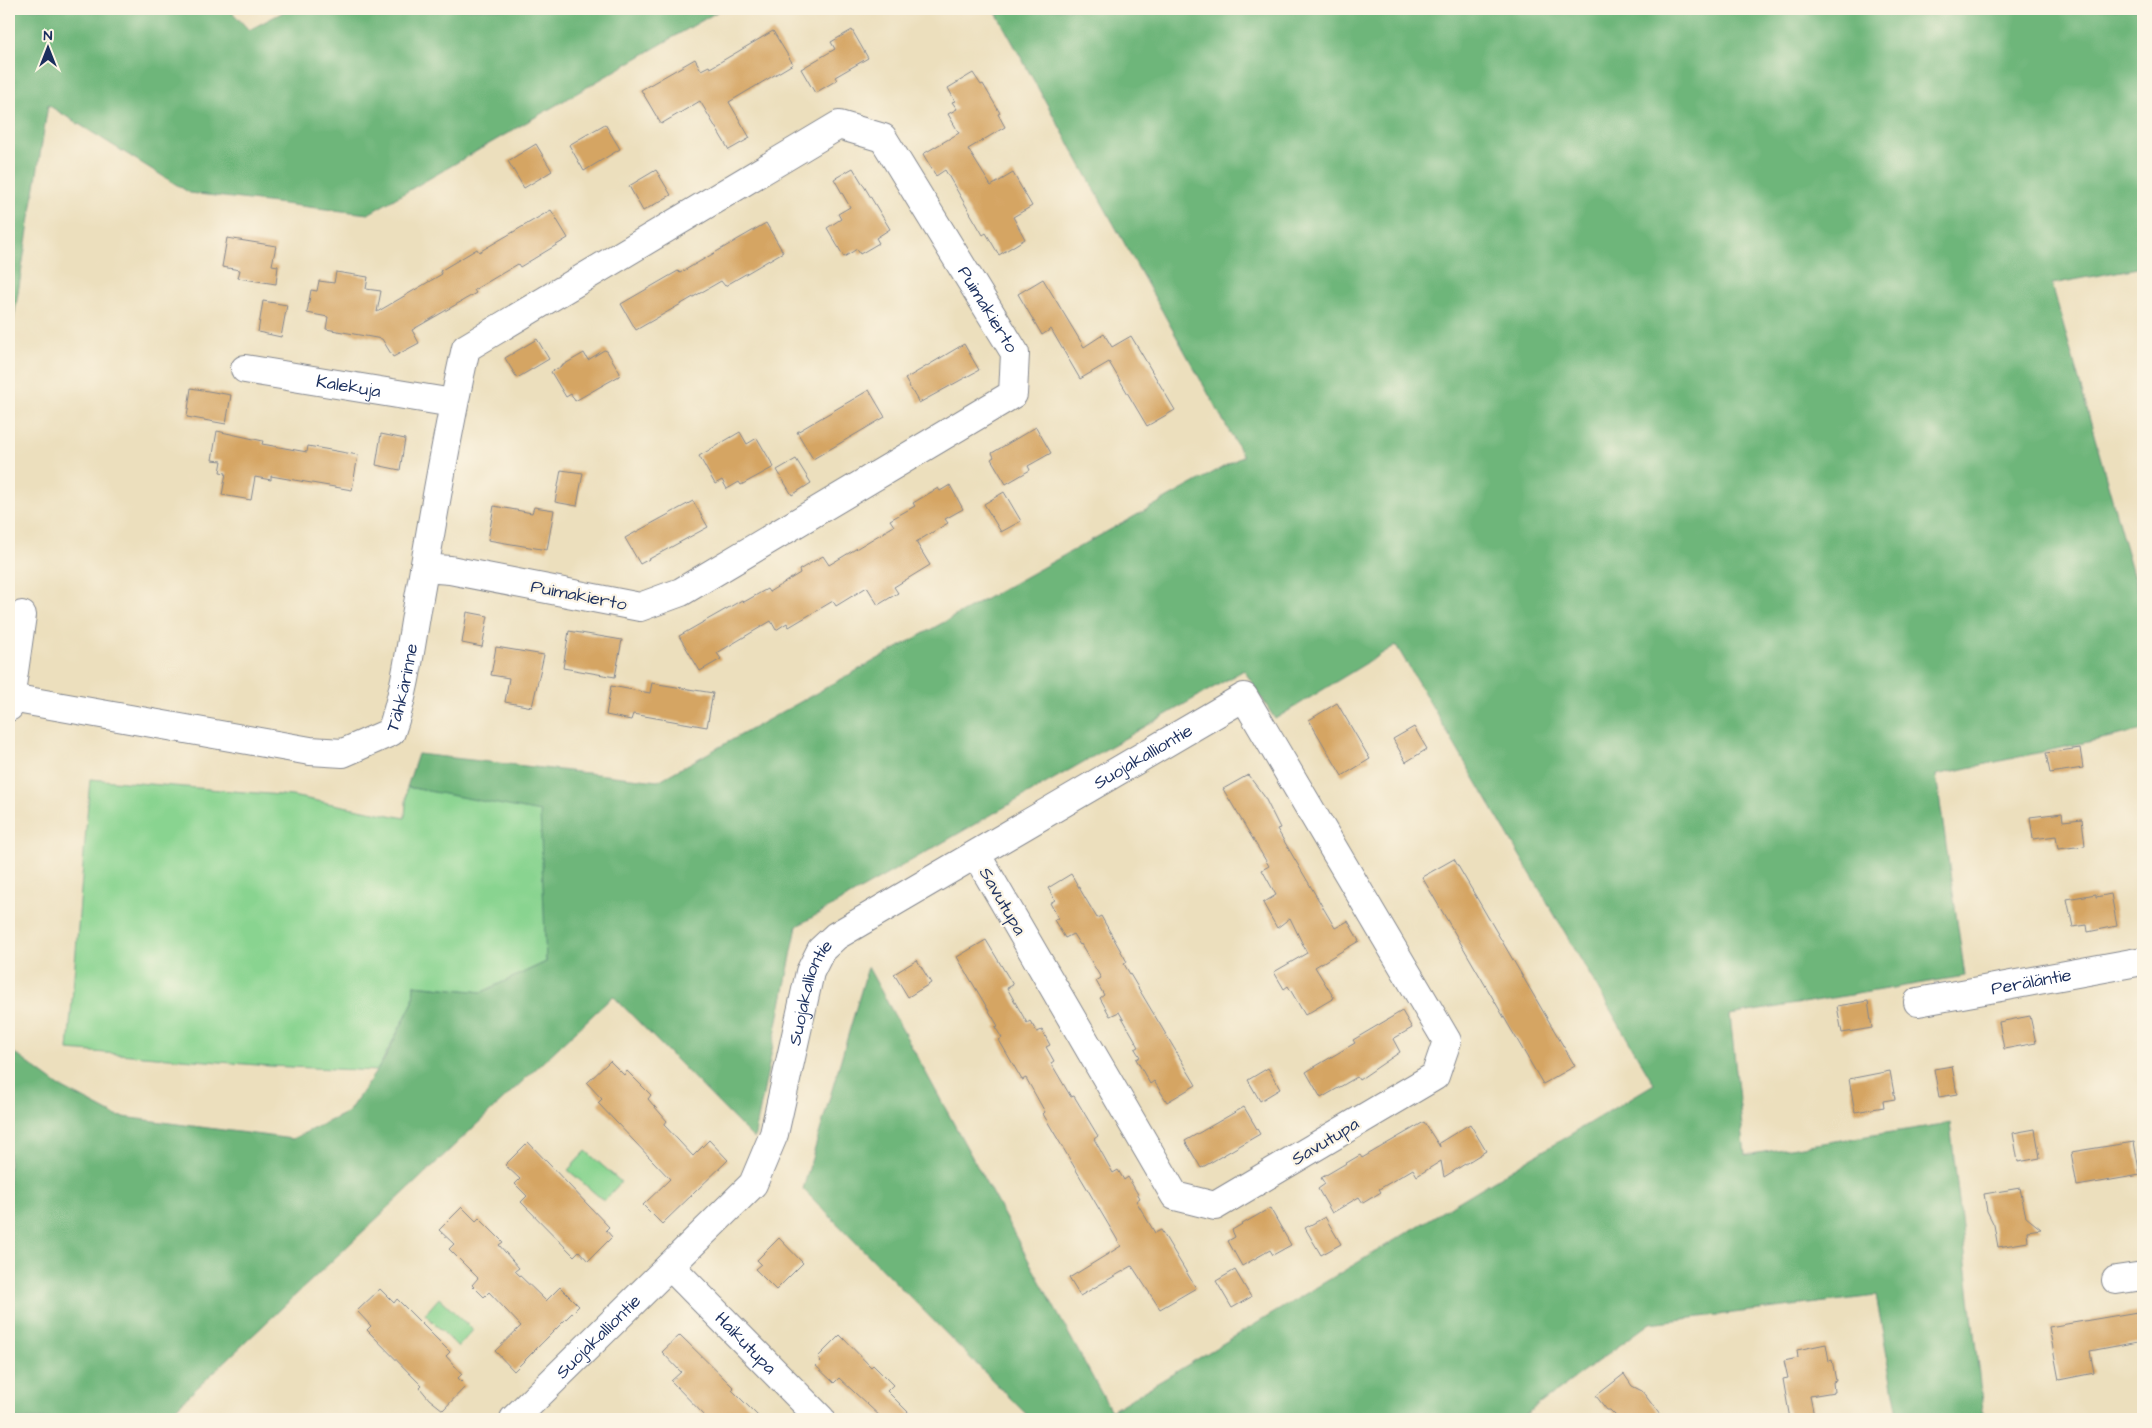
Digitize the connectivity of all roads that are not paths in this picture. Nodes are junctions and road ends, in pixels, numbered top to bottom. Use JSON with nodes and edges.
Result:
{"nodes":[{"id":1,"x":466,"y":348,"type":"joint"},
{"id":2,"x":245,"y":369,"type":"dead end"},
{"id":3,"x":453,"y":403,"type":"junction"},
{"id":4,"x":424,"y":568,"type":"junction"},
{"id":5,"x":22,"y":615,"type":"dead end"},
{"id":6,"x":1244,"y":697,"type":"joint"},
{"id":7,"x":10,"y":703,"type":"edge"},
{"id":8,"x":976,"y":854,"type":"junction"},
{"id":9,"x":2143,"y":961,"type":"edge"},
{"id":10,"x":1918,"y":1002,"type":"dead end"},
{"id":11,"x":670,"y":1266,"type":"junction"},
{"id":12,"x":2143,"y":1276,"type":"edge"},
{"id":13,"x":2116,"y":1280,"type":"dead end"},
{"id":14,"x":514,"y":1419,"type":"edge"},
{"id":15,"x":821,"y":1419,"type":"edge"}],
"edges":[{"from":1,"to":3,"type":"street","name":"Tähkärinne"},
{"from":1,"to":4,"type":"street","name":"Puimakierto"},
{"from":2,"to":3,"type":"street","name":"Kalekuja"},
{"from":3,"to":4,"type":"street","name":"Tähkärinne"},
{"from":4,"to":7,"type":"street","name":"Tähkärinne"},
{"from":5,"to":7,"type":"street"},
{"from":6,"to":8,"type":"street","name":"Suojakalliontie"},
{"from":6,"to":8,"type":"street","name":"Savutupa"},
{"from":8,"to":11,"type":"street","name":"Suojakalliontie"},
{"from":9,"to":10,"type":"street","name":"Peräläntie"},
{"from":11,"to":14,"type":"street","name":"Suojakalliontie"},
{"from":11,"to":15,"type":"street","name":"Haikutupa"},
{"from":12,"to":13,"type":"street"}]}
